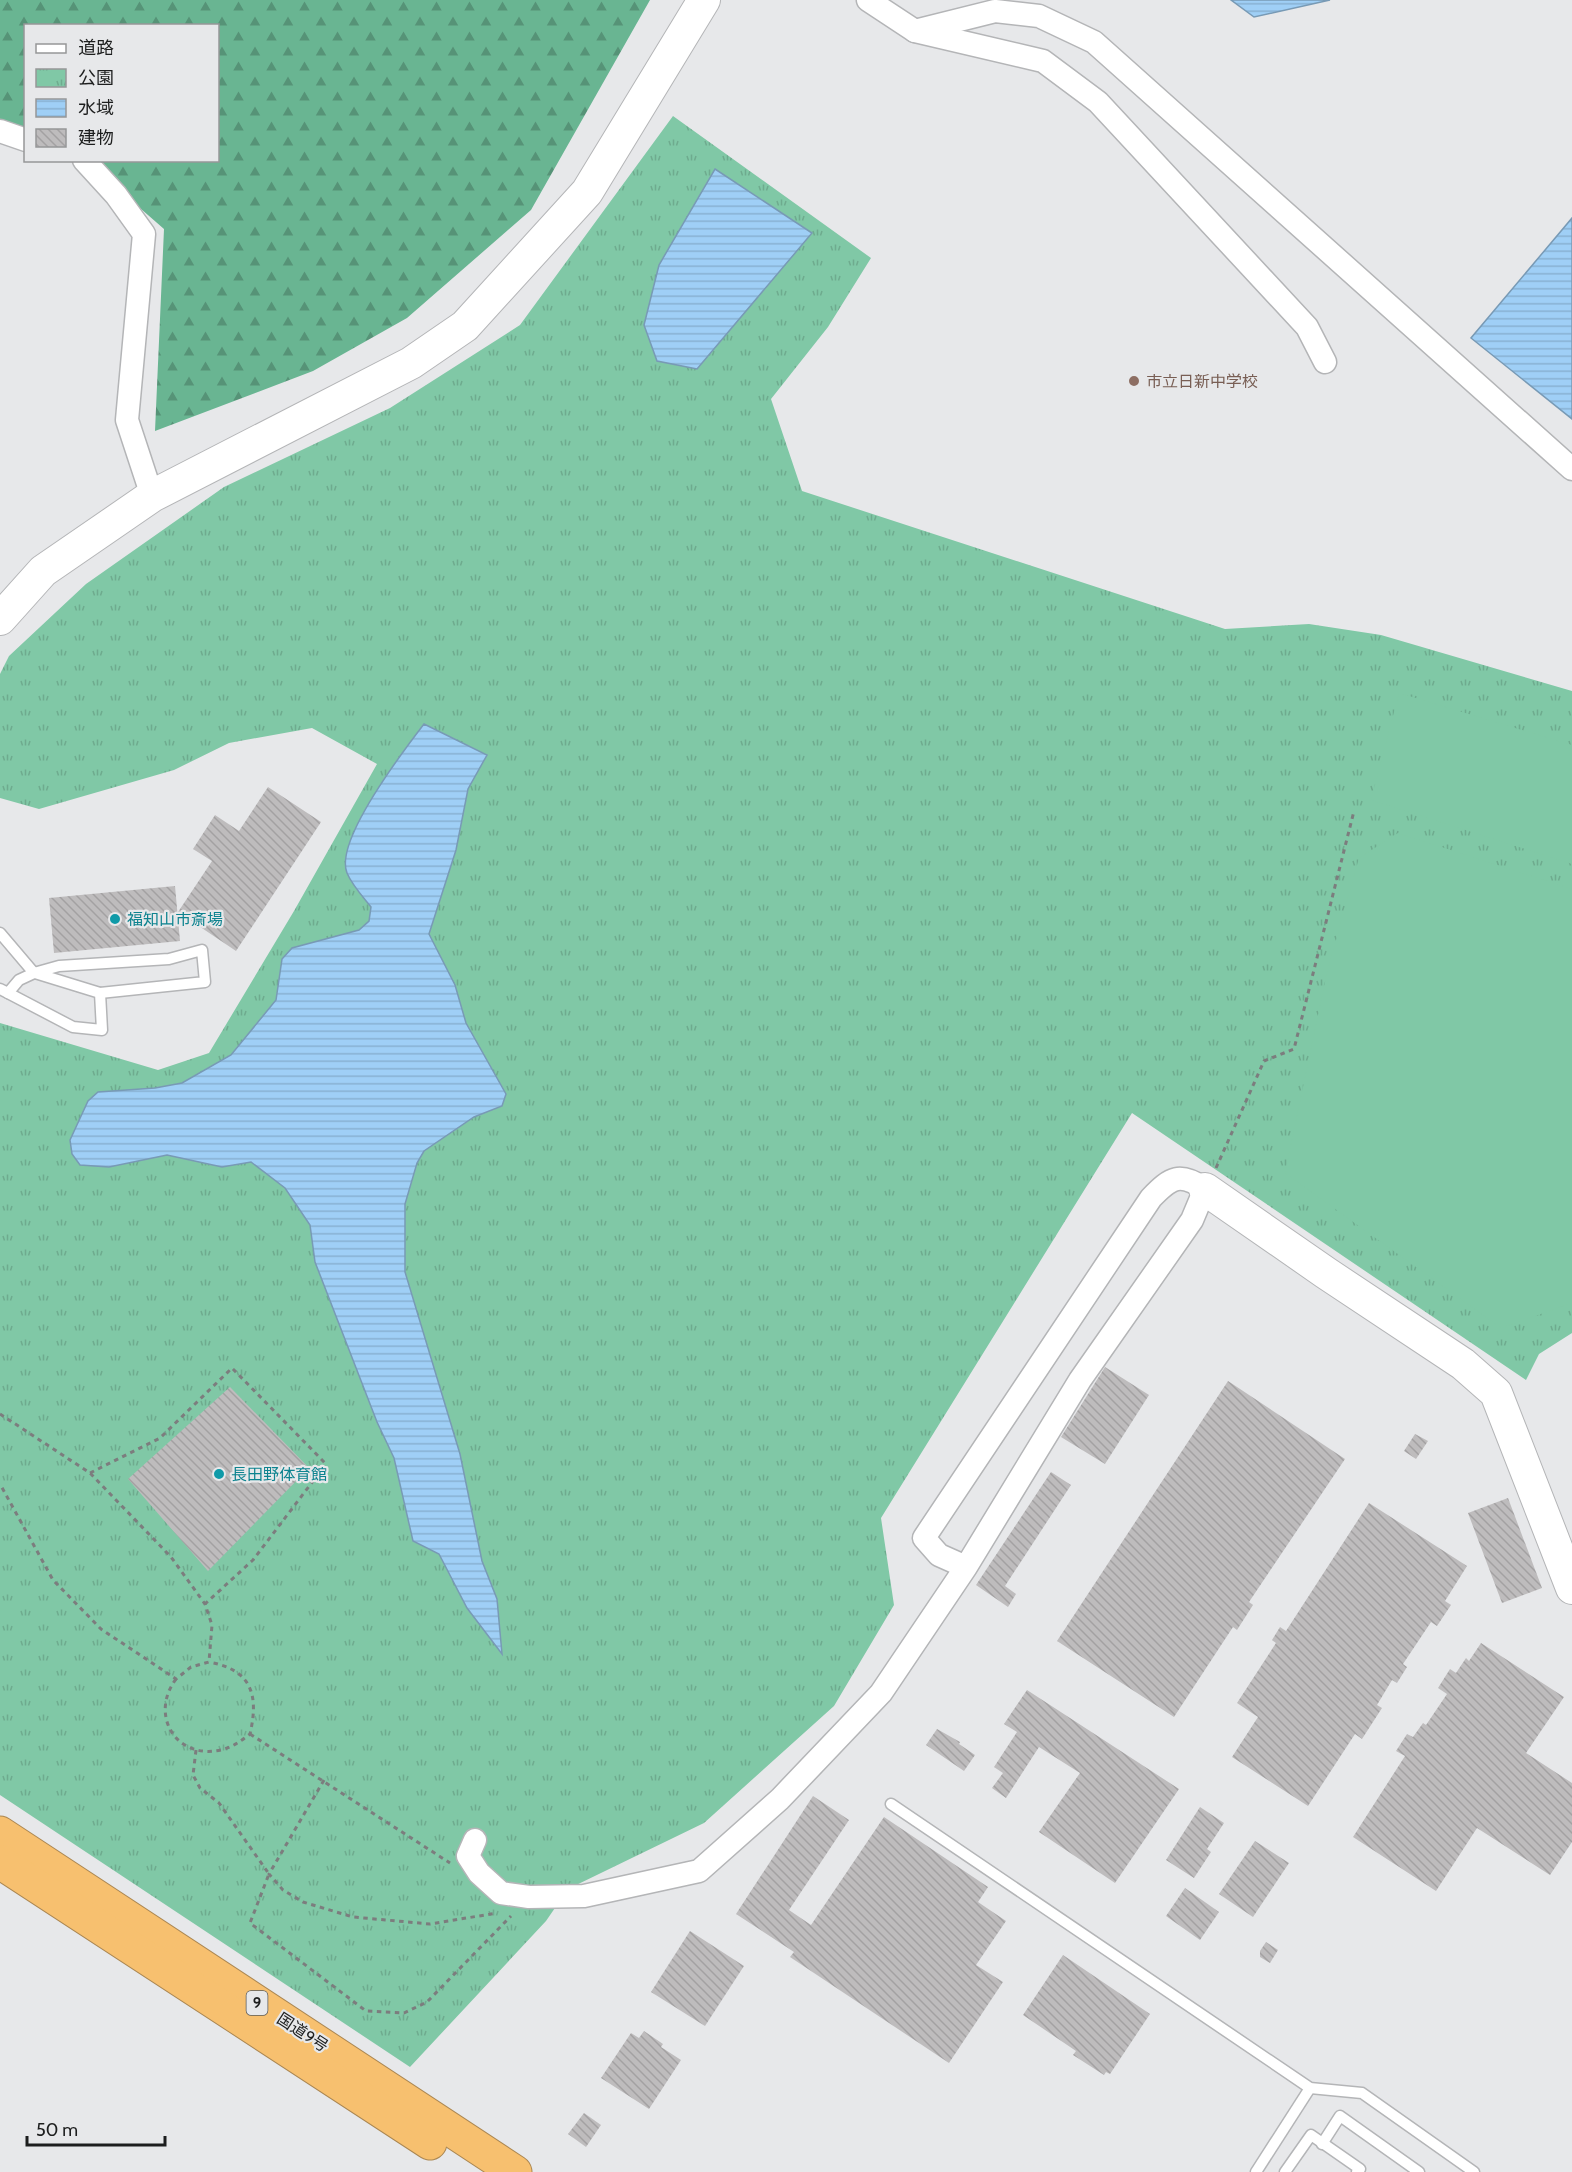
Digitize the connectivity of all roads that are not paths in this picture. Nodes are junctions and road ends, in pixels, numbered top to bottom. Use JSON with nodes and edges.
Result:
{"nodes":[{"id":1,"x":704,"y":0,"type":"edge"},
{"id":2,"x":868,"y":0,"type":"edge"},
{"id":3,"x":915,"y":31,"type":"junction"},
{"id":4,"x":0,"y":131,"type":"edge"},
{"id":5,"x":24,"y":139,"type":"edge"},
{"id":6,"x":86,"y":162,"type":"edge"},
{"id":7,"x":1325,"y":362,"type":"dead end"},
{"id":8,"x":1572,"y":469,"type":"edge"},
{"id":9,"x":152,"y":496,"type":"junction"},
{"id":10,"x":0,"y":619,"type":"edge"},
{"id":11,"x":0,"y":933,"type":"edge"},
{"id":12,"x":34,"y":973,"type":"junction"},
{"id":13,"x":4,"y":991,"type":"edge"},
{"id":14,"x":100,"y":993,"type":"junction"},
{"id":15,"x":1205,"y":1188,"type":"junction"},
{"id":16,"x":966,"y":1567,"type":"junction"},
{"id":17,"x":1572,"y":1587,"type":"edge"},
{"id":18,"x":891,"y":1804,"type":"dead end"},
{"id":19,"x":0,"y":1814,"type":"edge"},
{"id":20,"x":0,"y":1833,"type":"edge"},
{"id":21,"x":475,"y":1840,"type":"dead end"},
{"id":22,"x":0,"y":1862,"type":"edge"},
{"id":23,"x":69,"y":1878,"type":"junction"},
{"id":24,"x":0,"y":1884,"type":"edge"},
{"id":25,"x":156,"y":1964,"type":"junction"},
{"id":26,"x":1310,"y":2088,"type":"junction"},
{"id":27,"x":1322,"y":2144,"type":"junction"},
{"id":28,"x":474,"y":2172,"type":"edge"},
{"id":29,"x":515,"y":2172,"type":"edge"},
{"id":30,"x":1256,"y":2172,"type":"edge"},
{"id":31,"x":1284,"y":2172,"type":"edge"},
{"id":32,"x":1358,"y":2172,"type":"edge"},
{"id":33,"x":1419,"y":2172,"type":"edge"},
{"id":34,"x":1474,"y":2172,"type":"edge"}],
"edges":[{"from":1,"to":9,"type":"street"},
{"from":2,"to":3,"type":"street"},
{"from":3,"to":7,"type":"street"},
{"from":3,"to":8,"type":"street"},
{"from":4,"to":5,"type":"street"},
{"from":6,"to":9,"type":"street"},
{"from":9,"to":10,"type":"street"},
{"from":11,"to":12,"type":"lane"},
{"from":12,"to":13,"type":"lane"},
{"from":12,"to":14,"type":"lane"},
{"from":12,"to":14,"type":"lane"},
{"from":13,"to":14,"type":"lane"},
{"from":15,"to":16,"type":"street"},
{"from":15,"to":16,"type":"street"},
{"from":15,"to":17,"type":"street"},
{"from":16,"to":21,"type":"street"},
{"from":18,"to":26,"type":"lane"},
{"from":19,"to":23,"type":"highway"},
{"from":20,"to":23,"type":"highway","name":"国道9号","number":"9"},
{"from":22,"to":25,"type":"highway","name":"国道9号","number":"9"},
{"from":23,"to":29,"type":"highway","name":"国道9号","number":"9"},
{"from":24,"to":25,"type":"highway"},
{"from":25,"to":28,"type":"highway","name":"国道9号","number":"9"},
{"from":26,"to":30,"type":"lane"},
{"from":26,"to":34,"type":"lane"},
{"from":27,"to":31,"type":"lane"},
{"from":27,"to":32,"type":"lane"},
{"from":27,"to":33,"type":"lane"}]}
